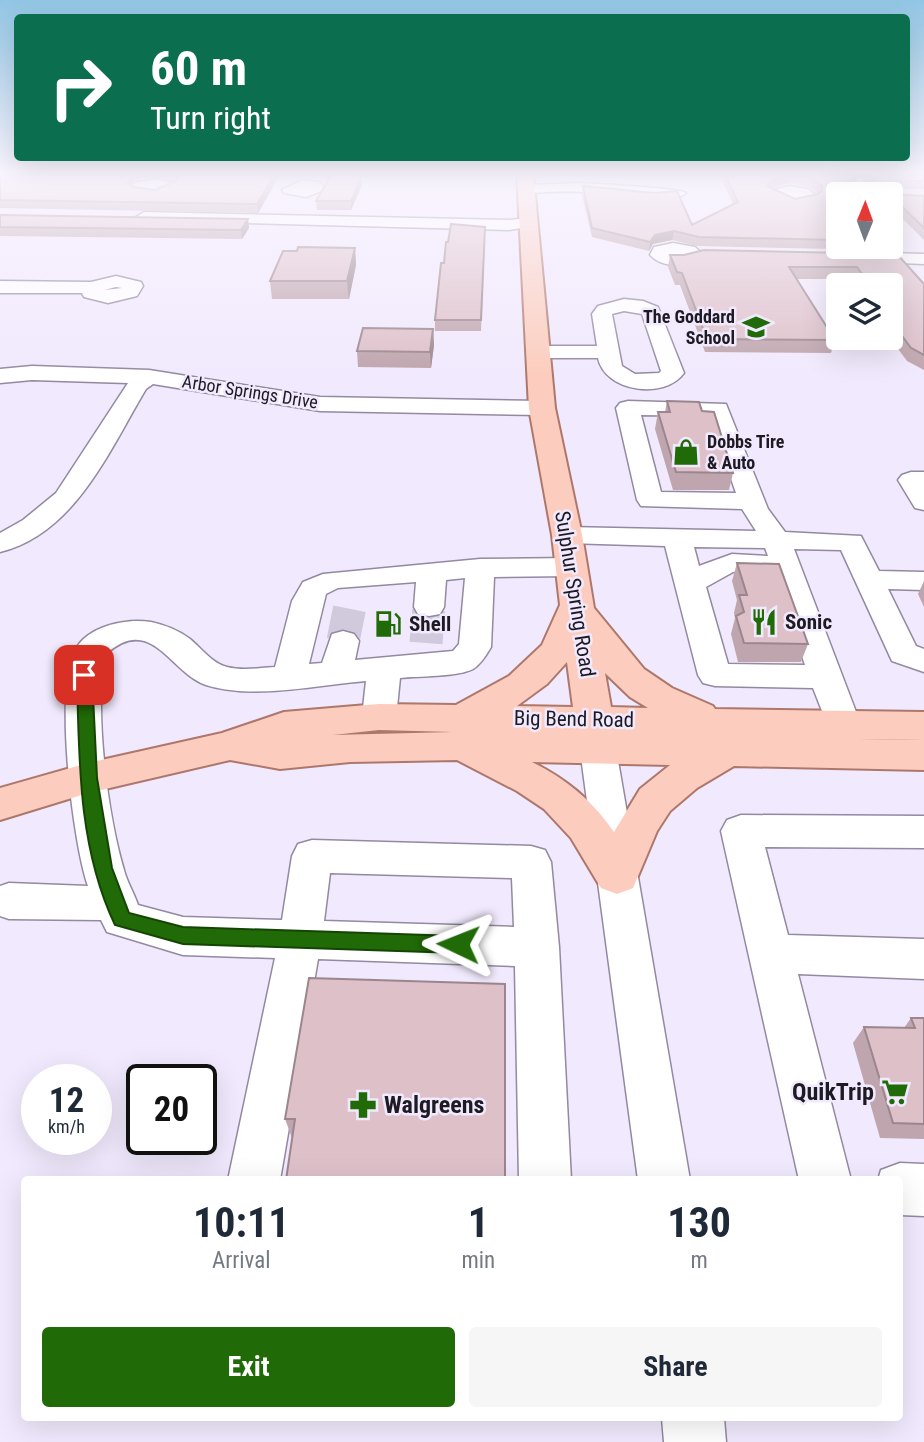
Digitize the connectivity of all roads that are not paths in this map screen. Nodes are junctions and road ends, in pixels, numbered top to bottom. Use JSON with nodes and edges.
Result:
{"nodes":[{"id":1,"x":526,"y":240,"type":"edge"},
{"id":2,"x":896,"y":259,"type":"edge"},
{"id":3,"x":923,"y":260,"type":"edge"},
{"id":4,"x":0,"y":287,"type":"edge"},
{"id":5,"x":92,"y":288,"type":"dead end"},
{"id":6,"x":538,"y":352,"type":"junction"},
{"id":7,"x":608,"y":352,"type":"dead end"},
{"id":8,"x":0,"y":376,"type":"edge"},
{"id":9,"x":149,"y":377,"type":"junction"},
{"id":10,"x":542,"y":408,"type":"junction"},
{"id":11,"x":924,"y":480,"type":"edge"},
{"id":12,"x":752,"y":501,"type":"junction"},
{"id":13,"x":924,"y":502,"type":"edge"},
{"id":14,"x":567,"y":535,"type":"junction"},
{"id":15,"x":677,"y":538,"type":"junction"},
{"id":16,"x":0,"y":544,"type":"edge"},
{"id":17,"x":781,"y":554,"type":"junction"},
{"id":18,"x":571,"y":567,"type":"junction"},
{"id":19,"x":480,"y":568,"type":"junction"},
{"id":20,"x":432,"y":572,"type":"junction"},
{"id":21,"x":868,"y":579,"type":"junction"},
{"id":22,"x":924,"y":581,"type":"edge"},
{"id":23,"x":689,"y":583,"type":"junction"},
{"id":24,"x":577,"y":605,"type":"junction"},
{"id":25,"x":429,"y":607,"type":"tunnel mouth"},
{"id":26,"x":924,"y":661,"type":"edge"},
{"id":27,"x":384,"y":668,"type":"junction"},
{"id":28,"x":289,"y":677,"type":"junction"},
{"id":29,"x":826,"y":677,"type":"junction"},
{"id":30,"x":379,"y":717,"type":"junction"},
{"id":31,"x":843,"y":725,"type":"junction"},
{"id":32,"x":924,"y":726,"type":"edge"},
{"id":33,"x":461,"y":731,"type":"junction"},
{"id":34,"x":596,"y":734,"type":"junction"},
{"id":35,"x":723,"y":737,"type":"junction"},
{"id":36,"x":227,"y":746,"type":"junction"},
{"id":37,"x":924,"y":755,"type":"edge"},
{"id":38,"x":88,"y":778,"type":"junction"},
{"id":39,"x":0,"y":804,"type":"edge"},
{"id":40,"x":924,"y":832,"type":"edge"},
{"id":41,"x":618,"y":875,"type":"junction"},
{"id":42,"x":115,"y":900,"type":"junction"},
{"id":43,"x":9,"y":901,"type":"dead end"},
{"id":44,"x":300,"y":940,"type":"junction"},
{"id":45,"x":537,"y":947,"type":"junction"},
{"id":46,"x":770,"y":954,"type":"junction"},
{"id":47,"x":924,"y":959,"type":"edge"},
{"id":48,"x":255,"y":1176,"type":"edge"},
{"id":49,"x":545,"y":1176,"type":"edge"},
{"id":50,"x":663,"y":1176,"type":"edge"},
{"id":51,"x":824,"y":1176,"type":"edge"},
{"id":52,"x":903,"y":1189,"type":"edge"},
{"id":53,"x":924,"y":1190,"type":"edge"},
{"id":54,"x":693,"y":1421,"type":"edge"},
{"id":55,"x":695,"y":1442,"type":"edge"}],
"edges":[{"from":1,"to":6,"type":"main road","name":"Sulphur Spring Road"},
{"from":2,"to":3,"type":"street"},
{"from":4,"to":5,"type":"street"},
{"from":6,"to":7,"type":"street"},
{"from":6,"to":10,"type":"main road","name":"Sulphur Spring Road"},
{"from":8,"to":9,"type":"street","name":"Arbor Springs Drive"},
{"from":9,"to":10,"type":"street","name":"Arbor Springs Drive"},
{"from":9,"to":16,"type":"street"},
{"from":10,"to":14,"type":"main road","name":"Sulphur Spring Road"},
{"from":11,"to":13,"type":"street"},
{"from":12,"to":12,"type":"street"},
{"from":12,"to":17,"type":"street"},
{"from":14,"to":15,"type":"street"},
{"from":14,"to":18,"type":"main road","name":"Sulphur Spring Road"},
{"from":15,"to":17,"type":"street"},
{"from":15,"to":23,"type":"street"},
{"from":17,"to":21,"type":"street"},
{"from":17,"to":23,"type":"street"},
{"from":17,"to":29,"type":"street"},
{"from":18,"to":19,"type":"street"},
{"from":18,"to":24,"type":"main road","name":"Sulphur Spring Road"},
{"from":19,"to":20,"type":"street"},
{"from":19,"to":27,"type":"street"},
{"from":20,"to":25,"type":"street"},
{"from":20,"to":28,"type":"street"},
{"from":21,"to":22,"type":"street"},
{"from":21,"to":26,"type":"street"},
{"from":23,"to":29,"type":"street"},
{"from":24,"to":33,"type":"main road"},
{"from":24,"to":34,"type":"main road","name":"Sulphur Spring Road"},
{"from":24,"to":35,"type":"main road"},
{"from":27,"to":28,"type":"street"},
{"from":27,"to":30,"type":"street"},
{"from":28,"to":38,"type":"street"},
{"from":29,"to":31,"type":"street"},
{"from":30,"to":33,"type":"main road","name":"Big Bend Road"},
{"from":30,"to":36,"type":"main road","name":"Big Bend Road"},
{"from":31,"to":32,"type":"main road","name":"Big Bend Road"},
{"from":31,"to":35,"type":"main road","name":"Big Bend Road"},
{"from":33,"to":34,"type":"main road","name":"Big Bend Road"},
{"from":33,"to":36,"type":"main road","name":"Big Bend Road"},
{"from":33,"to":41,"type":"main road"},
{"from":34,"to":35,"type":"main road","name":"Big Bend Road"},
{"from":34,"to":41,"type":"street","name":"Sulphur Spring Road"},
{"from":35,"to":37,"type":"main road","name":"Big Bend Road"},
{"from":35,"to":41,"type":"main road"},
{"from":36,"to":38,"type":"main road","name":"Big Bend Road"},
{"from":38,"to":39,"type":"main road","name":"Big Bend Road"},
{"from":38,"to":42,"type":"street"},
{"from":40,"to":46,"type":"street"},
{"from":41,"to":50,"type":"street","name":"Sulphur Spring Road"},
{"from":42,"to":43,"type":"street"},
{"from":42,"to":44,"type":"street"},
{"from":44,"to":45,"type":"street"},
{"from":44,"to":45,"type":"street"},
{"from":44,"to":48,"type":"street"},
{"from":45,"to":49,"type":"street"},
{"from":46,"to":47,"type":"street"},
{"from":46,"to":51,"type":"street"},
{"from":52,"to":53,"type":"street"},
{"from":54,"to":55,"type":"street"}]}
